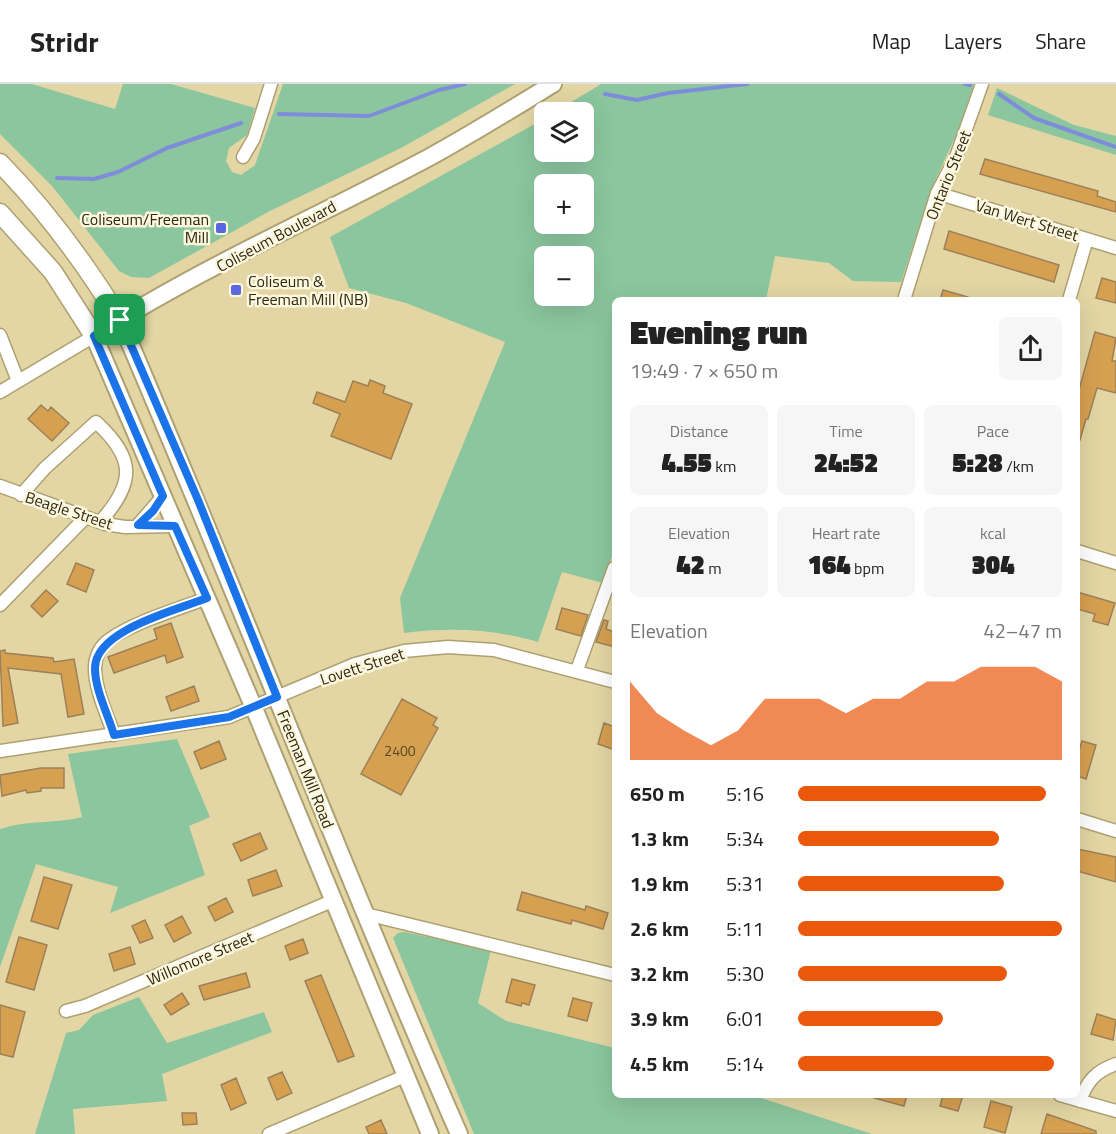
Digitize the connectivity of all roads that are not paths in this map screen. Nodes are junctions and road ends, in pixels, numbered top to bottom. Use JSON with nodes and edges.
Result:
{"nodes":[{"id":1,"x":271,"y":84,"type":"edge"},
{"id":2,"x":553,"y":84,"type":"edge"},
{"id":3,"x":982,"y":84,"type":"edge"},
{"id":4,"x":243,"y":157,"type":"dead end"},
{"id":5,"x":0,"y":163,"type":"edge"},
{"id":6,"x":938,"y":193,"type":"junction"},
{"id":7,"x":0,"y":213,"type":"edge"},
{"id":8,"x":1087,"y":239,"type":"junction"},
{"id":9,"x":1116,"y":248,"type":"edge"},
{"id":10,"x":905,"y":297,"type":"edge"},
{"id":11,"x":1071,"y":297,"type":"edge"},
{"id":12,"x":120,"y":320,"type":"junction"},
{"id":13,"x":0,"y":335,"type":"edge"},
{"id":14,"x":94,"y":336,"type":"junction"},
{"id":15,"x":4,"y":358,"type":"edge"},
{"id":16,"x":18,"y":381,"type":"junction"},
{"id":17,"x":0,"y":392,"type":"edge"},
{"id":18,"x":0,"y":486,"type":"edge"},
{"id":19,"x":21,"y":495,"type":"junction"},
{"id":20,"x":163,"y":496,"type":"junction"},
{"id":21,"x":85,"y":518,"type":"junction"},
{"id":22,"x":100,"y":522,"type":"junction"},
{"id":23,"x":138,"y":525,"type":"junction"},
{"id":24,"x":175,"y":526,"type":"junction"},
{"id":25,"x":1080,"y":552,"type":"edge"},
{"id":26,"x":1116,"y":563,"type":"edge"},
{"id":27,"x":612,"y":574,"type":"edge"},
{"id":28,"x":207,"y":598,"type":"junction"},
{"id":29,"x":0,"y":605,"type":"edge"},
{"id":30,"x":577,"y":670,"type":"junction"},
{"id":31,"x":612,"y":681,"type":"edge"},
{"id":32,"x":277,"y":697,"type":"junction"},
{"id":33,"x":254,"y":708,"type":"junction"},
{"id":34,"x":114,"y":735,"type":"junction"},
{"id":35,"x":0,"y":751,"type":"edge"},
{"id":36,"x":1080,"y":820,"type":"edge"},
{"id":37,"x":1116,"y":831,"type":"edge"},
{"id":38,"x":332,"y":901,"type":"junction"},
{"id":39,"x":366,"y":914,"type":"junction"},
{"id":40,"x":612,"y":974,"type":"edge"},
{"id":41,"x":66,"y":1011,"type":"dead end"},
{"id":42,"x":1116,"y":1064,"type":"edge"},
{"id":43,"x":405,"y":1076,"type":"junction"},
{"id":44,"x":1070,"y":1098,"type":"edge"},
{"id":45,"x":1080,"y":1101,"type":"junction"},
{"id":46,"x":1116,"y":1111,"type":"edge"},
{"id":47,"x":269,"y":1134,"type":"edge"},
{"id":48,"x":430,"y":1134,"type":"edge"},
{"id":49,"x":459,"y":1134,"type":"edge"}],
"edges":[{"from":1,"to":4,"type":"street"},
{"from":2,"to":12,"type":"main road","name":"Coliseum Boulevard"},
{"from":3,"to":6,"type":"street","name":"Ontario Street"},
{"from":5,"to":12,"type":"highway","name":"Freeman Mill Road"},
{"from":6,"to":8,"type":"street","name":"Van Wert Street"},
{"from":6,"to":10,"type":"street","name":"Ontario Street"},
{"from":7,"to":14,"type":"highway","name":"Freeman Mill Road"},
{"from":8,"to":9,"type":"street","name":"Van Wert Street"},
{"from":8,"to":11,"type":"street"},
{"from":12,"to":14,"type":"main road","name":"Coliseum Boulevard"},
{"from":12,"to":32,"type":"main road","name":"Freeman Mill Road"},
{"from":13,"to":15,"type":"street"},
{"from":14,"to":16,"type":"street","name":"Coliseum Boulevard"},
{"from":14,"to":20,"type":"main road","name":"Freeman Mill Road"},
{"from":15,"to":16,"type":"street"},
{"from":16,"to":17,"type":"street","name":"Coliseum Boulevard"},
{"from":18,"to":19,"type":"street","name":"Beagle Street"},
{"from":19,"to":21,"type":"street","name":"Beagle Street"},
{"from":19,"to":22,"type":"street"},
{"from":20,"to":23,"type":"street"},
{"from":20,"to":24,"type":"main road","name":"Freeman Mill Road"},
{"from":21,"to":22,"type":"street","name":"Beagle Street"},
{"from":21,"to":29,"type":"street"},
{"from":22,"to":23,"type":"street","name":"Beagle Street"},
{"from":23,"to":24,"type":"street","name":"Beagle Street"},
{"from":24,"to":28,"type":"main road","name":"Freeman Mill Road"},
{"from":25,"to":26,"type":"street"},
{"from":27,"to":30,"type":"street"},
{"from":28,"to":33,"type":"main road","name":"Freeman Mill Road"},
{"from":28,"to":34,"type":"street"},
{"from":30,"to":31,"type":"street","name":"Lovett Street"},
{"from":30,"to":32,"type":"street","name":"Lovett Street"},
{"from":32,"to":33,"type":"street","name":"Lovett Street"},
{"from":32,"to":39,"type":"main road","name":"Freeman Mill Road"},
{"from":33,"to":34,"type":"street","name":"Lovett Street"},
{"from":33,"to":38,"type":"main road","name":"Freeman Mill Road"},
{"from":34,"to":35,"type":"street","name":"Lovett Street"},
{"from":36,"to":37,"type":"street"},
{"from":38,"to":41,"type":"street","name":"Willomore Street"},
{"from":38,"to":43,"type":"main road","name":"Freeman Mill Road"},
{"from":39,"to":40,"type":"street"},
{"from":39,"to":49,"type":"main road","name":"Freeman Mill Road"},
{"from":42,"to":45,"type":"street"},
{"from":43,"to":47,"type":"street"},
{"from":43,"to":48,"type":"main road","name":"Freeman Mill Road"},
{"from":44,"to":45,"type":"street"},
{"from":45,"to":46,"type":"street"}]}
